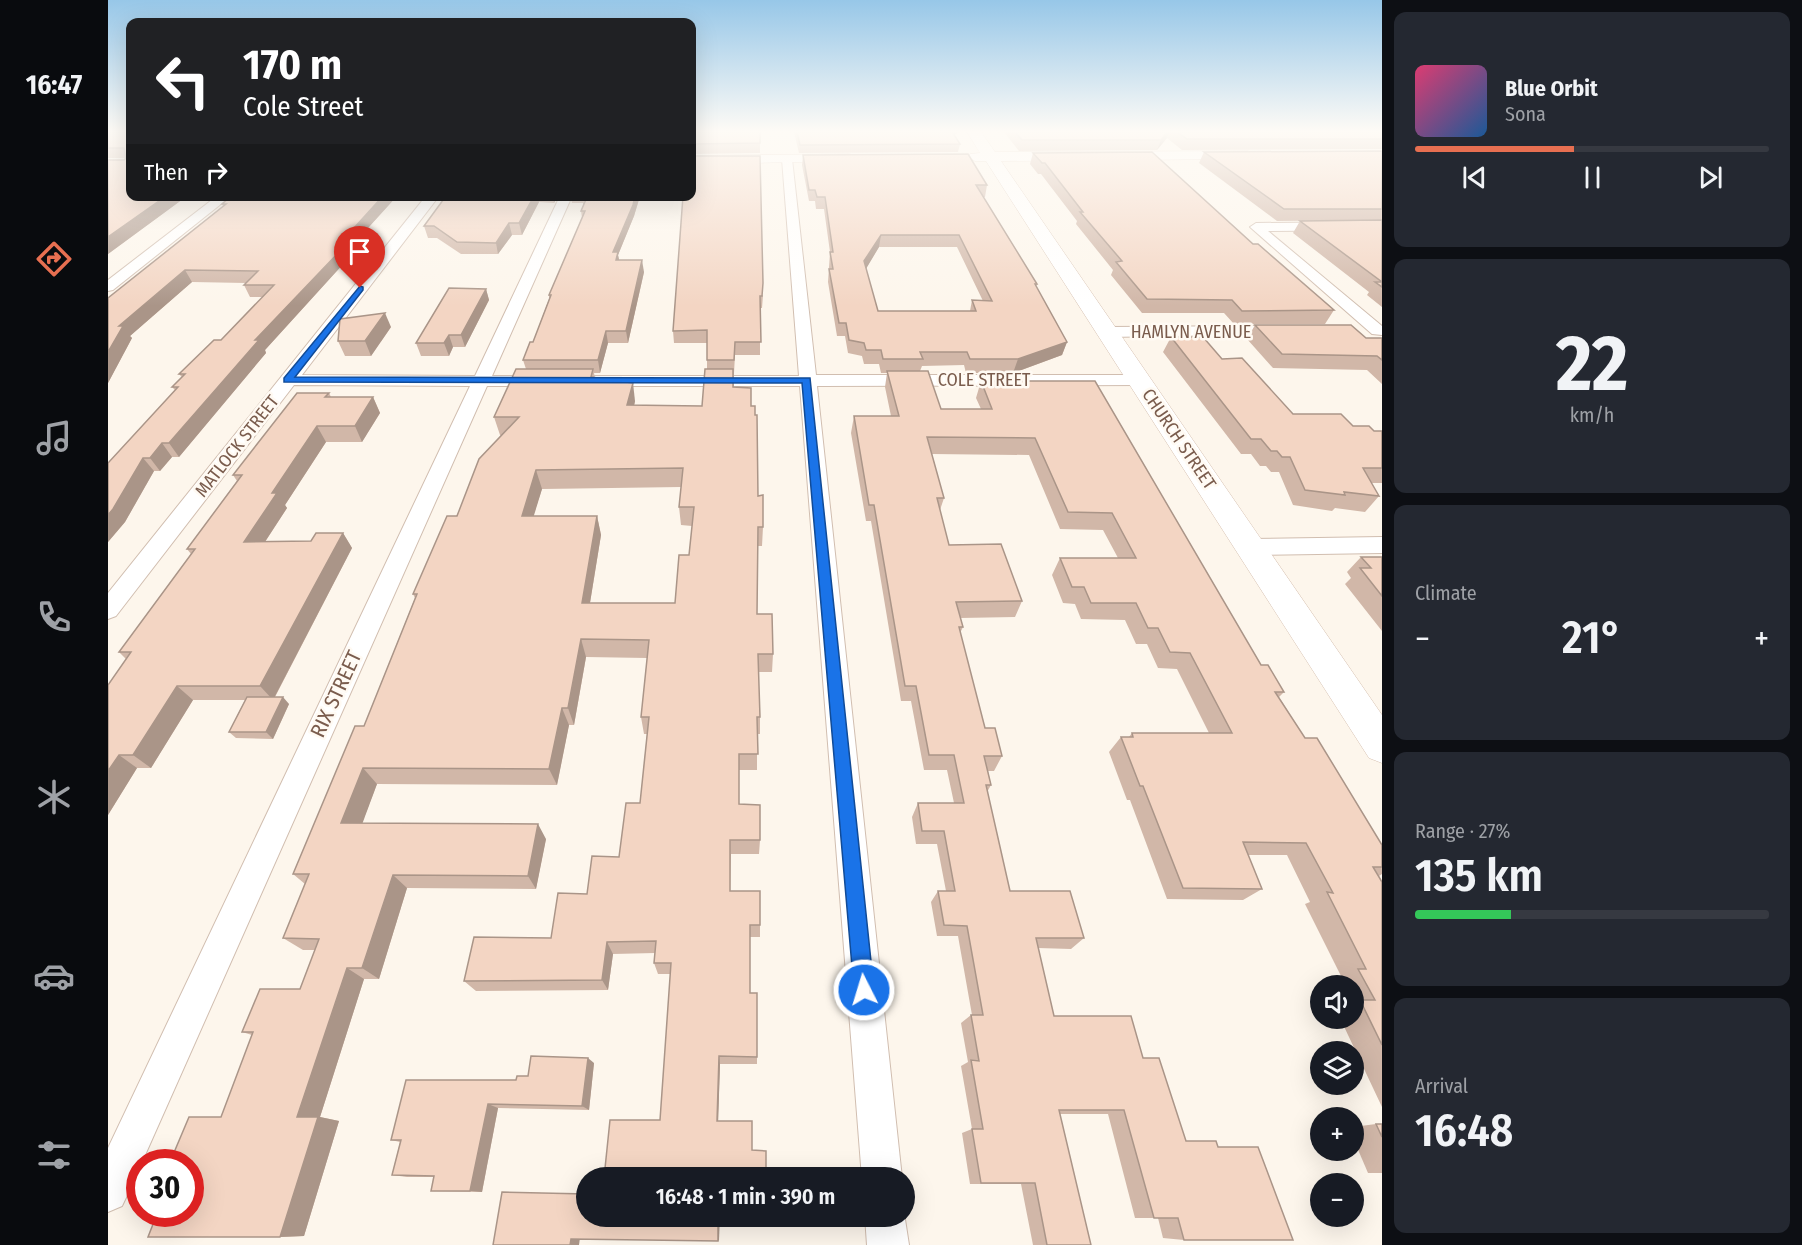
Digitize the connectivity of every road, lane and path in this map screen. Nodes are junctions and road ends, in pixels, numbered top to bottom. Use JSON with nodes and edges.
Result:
{"nodes":[{"id":1,"x":790,"y":190,"type":"edge"},
{"id":2,"x":1014,"y":190,"type":"edge"},
{"id":3,"x":219,"y":201,"type":"edge"},
{"id":4,"x":429,"y":201,"type":"edge"},
{"id":5,"x":564,"y":201,"type":"edge"},
{"id":6,"x":1382,"y":226,"type":"edge"},
{"id":7,"x":108,"y":287,"type":"edge"},
{"id":8,"x":1297,"y":331,"type":"edge"},
{"id":9,"x":1355,"y":331,"type":"edge"},
{"id":10,"x":1380,"y":331,"type":"edge"},
{"id":11,"x":1108,"y":332,"type":"junction"},
{"id":12,"x":288,"y":380,"type":"junction"},
{"id":13,"x":807,"y":380,"type":"junction"},
{"id":14,"x":1140,"y":380,"type":"junction"},
{"id":15,"x":480,"y":381,"type":"junction"},
{"id":16,"x":1382,"y":545,"type":"edge"},
{"id":17,"x":1250,"y":547,"type":"junction"},
{"id":18,"x":108,"y":610,"type":"edge"},
{"id":19,"x":1382,"y":746,"type":"edge"},
{"id":20,"x":881,"y":1167,"type":"edge"},
{"id":21,"x":108,"y":1192,"type":"edge"},
{"id":22,"x":886,"y":1227,"type":"edge"},
{"id":23,"x":888,"y":1245,"type":"edge"}],
"edges":[{"from":1,"to":13,"type":"street"},
{"from":2,"to":11,"type":"main road","name":"CHURCH STREET"},
{"from":3,"to":7,"type":"street"},
{"from":4,"to":12,"type":"street","name":"MATLOCK STREET"},
{"from":5,"to":15,"type":"street","name":"RIX STREET"},
{"from":6,"to":10,"type":"street"},
{"from":8,"to":11,"type":"street","name":"HAMLYN AVENUE"},
{"from":9,"to":10,"type":"street"},
{"from":11,"to":14,"type":"main road","name":"CHURCH STREET"},
{"from":12,"to":15,"type":"street","name":"COLE STREET"},
{"from":12,"to":18,"type":"street","name":"MATLOCK STREET"},
{"from":13,"to":14,"type":"street","name":"COLE STREET"},
{"from":13,"to":15,"type":"street","name":"COLE STREET"},
{"from":13,"to":20,"type":"street"},
{"from":14,"to":17,"type":"main road","name":"CHURCH STREET"},
{"from":15,"to":21,"type":"street","name":"RIX STREET"},
{"from":16,"to":17,"type":"street"},
{"from":17,"to":19,"type":"main road","name":"CHURCH STREET"},
{"from":22,"to":23,"type":"street"}]}
